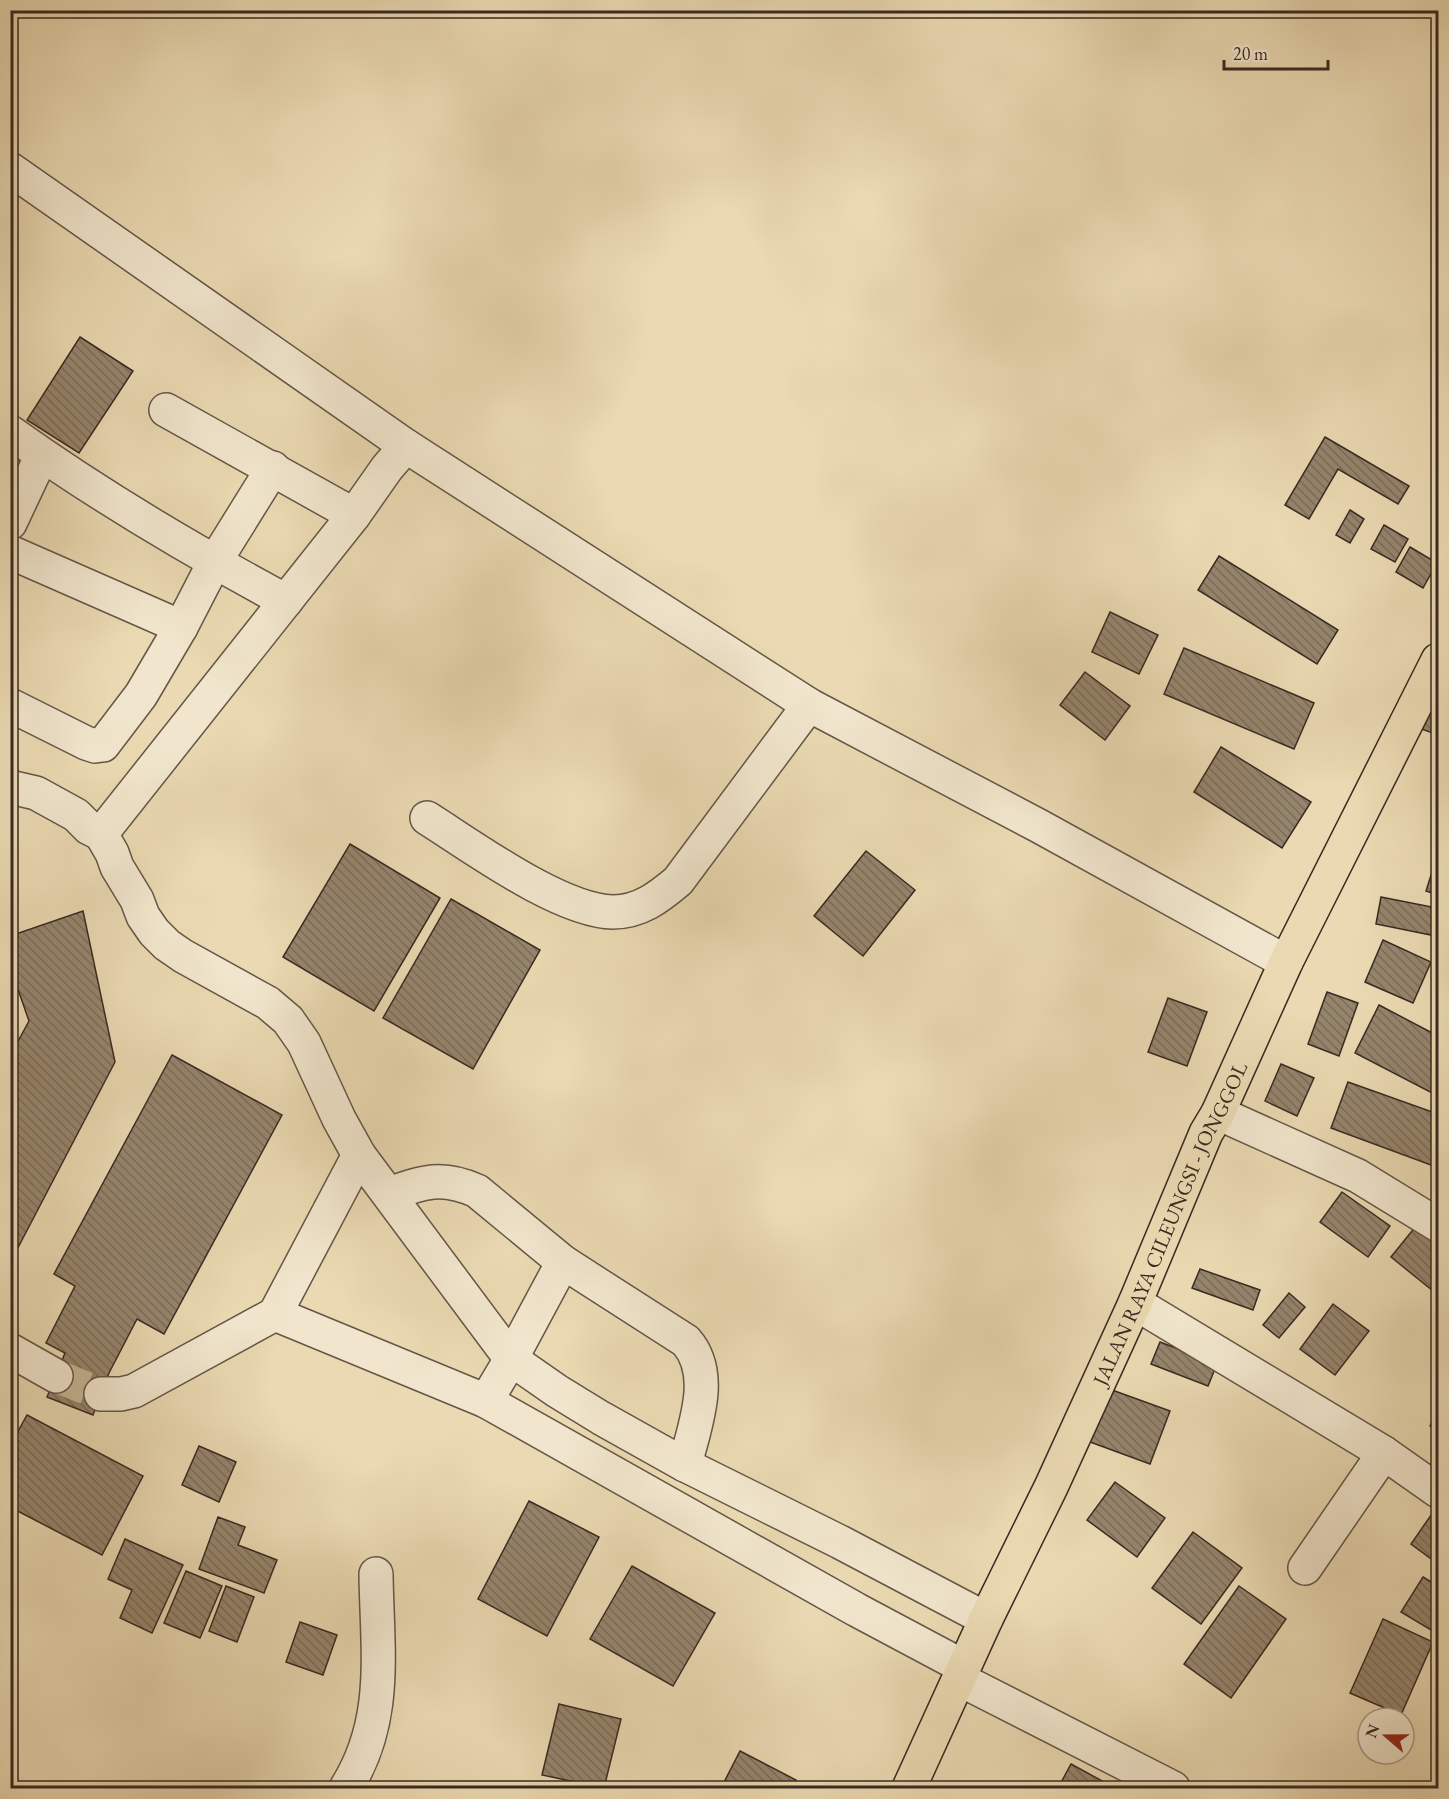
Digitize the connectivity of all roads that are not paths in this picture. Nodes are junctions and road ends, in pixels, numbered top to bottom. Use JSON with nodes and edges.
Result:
{"nodes":[{"id":1,"x":10,"y":170,"type":"edge"},
{"id":2,"x":166,"y":410,"type":"dead end"},
{"id":3,"x":10,"y":432,"type":"edge"},
{"id":4,"x":406,"y":446,"type":"junction"},
{"id":5,"x":42,"y":455,"type":"junction"},
{"id":6,"x":273,"y":468,"type":"junction"},
{"id":7,"x":354,"y":515,"type":"junction"},
{"id":8,"x":10,"y":523,"type":"edge"},
{"id":9,"x":10,"y":552,"type":"edge"},
{"id":10,"x":214,"y":563,"type":"junction"},
{"id":11,"x":286,"y":601,"type":"junction"},
{"id":12,"x":181,"y":627,"type":"junction"},
{"id":13,"x":1438,"y":660,"type":"edge"},
{"id":14,"x":10,"y":705,"type":"edge"},
{"id":15,"x":809,"y":705,"type":"junction"},
{"id":16,"x":10,"y":787,"type":"edge"},
{"id":17,"x":427,"y":818,"type":"dead end"},
{"id":18,"x":100,"y":834,"type":"junction"},
{"id":19,"x":1286,"y":962,"type":"junction"},
{"id":20,"x":1218,"y":1113,"type":"junction"},
{"id":21,"x":359,"y":1155,"type":"junction"},
{"id":22,"x":389,"y":1194,"type":"junction"},
{"id":23,"x":1438,"y":1225,"type":"edge"},
{"id":24,"x":563,"y":1262,"type":"junction"},
{"id":25,"x":1135,"y":1303,"type":"junction"},
{"id":26,"x":275,"y":1314,"type":"junction"},
{"id":27,"x":10,"y":1350,"type":"edge"},
{"id":28,"x":511,"y":1359,"type":"junction"},
{"id":29,"x":56,"y":1376,"type":"tunnel mouth"},
{"id":30,"x":101,"y":1394,"type":"tunnel mouth"},
{"id":31,"x":486,"y":1401,"type":"junction"},
{"id":32,"x":1384,"y":1453,"type":"junction"},
{"id":33,"x":685,"y":1465,"type":"junction"},
{"id":34,"x":1438,"y":1491,"type":"edge"},
{"id":35,"x":1305,"y":1568,"type":"dead end"},
{"id":36,"x":376,"y":1574,"type":"dead end"},
{"id":37,"x":986,"y":1619,"type":"junction"},
{"id":38,"x":962,"y":1673,"type":"junction"},
{"id":39,"x":346,"y":1788,"type":"edge"},
{"id":40,"x":909,"y":1788,"type":"edge"},
{"id":41,"x":1173,"y":1788,"type":"edge"}],
"edges":[{"from":1,"to":4,"type":"street"},
{"from":2,"to":6,"type":"street"},
{"from":3,"to":5,"type":"street"},
{"from":4,"to":7,"type":"street"},
{"from":4,"to":15,"type":"street"},
{"from":5,"to":8,"type":"street"},
{"from":5,"to":10,"type":"street"},
{"from":6,"to":7,"type":"street"},
{"from":6,"to":10,"type":"street"},
{"from":7,"to":11,"type":"street"},
{"from":9,"to":12,"type":"street"},
{"from":10,"to":11,"type":"street"},
{"from":10,"to":12,"type":"street"},
{"from":11,"to":18,"type":"street"},
{"from":12,"to":14,"type":"street"},
{"from":13,"to":19,"type":"main road","name":"JALAN RAYA CILEUNGSI - JONGGOL"},
{"from":15,"to":17,"type":"street"},
{"from":15,"to":19,"type":"street"},
{"from":16,"to":18,"type":"street"},
{"from":18,"to":21,"type":"street"},
{"from":19,"to":20,"type":"main road","name":"JALAN RAYA CILEUNGSI - JONGGOL"},
{"from":20,"to":23,"type":"street"},
{"from":20,"to":25,"type":"main road","name":"JALAN RAYA CILEUNGSI - JONGGOL"},
{"from":21,"to":22,"type":"street"},
{"from":21,"to":26,"type":"street"},
{"from":22,"to":24,"type":"street"},
{"from":22,"to":28,"type":"street"},
{"from":24,"to":28,"type":"street"},
{"from":24,"to":33,"type":"street"},
{"from":25,"to":32,"type":"street"},
{"from":25,"to":37,"type":"main road","name":"JALAN RAYA CILEUNGSI - JONGGOL"},
{"from":26,"to":30,"type":"street"},
{"from":26,"to":31,"type":"street"},
{"from":27,"to":29,"type":"street"},
{"from":28,"to":31,"type":"street"},
{"from":28,"to":33,"type":"street"},
{"from":31,"to":38,"type":"street"},
{"from":32,"to":34,"type":"street"},
{"from":32,"to":35,"type":"street"},
{"from":33,"to":37,"type":"street"},
{"from":36,"to":39,"type":"street"},
{"from":37,"to":38,"type":"main road","name":"JALAN RAYA CILEUNGSI - JONGGOL"},
{"from":38,"to":40,"type":"main road","name":"JALAN RAYA CILEUNGSI - JONGGOL"},
{"from":38,"to":41,"type":"street"}]}
